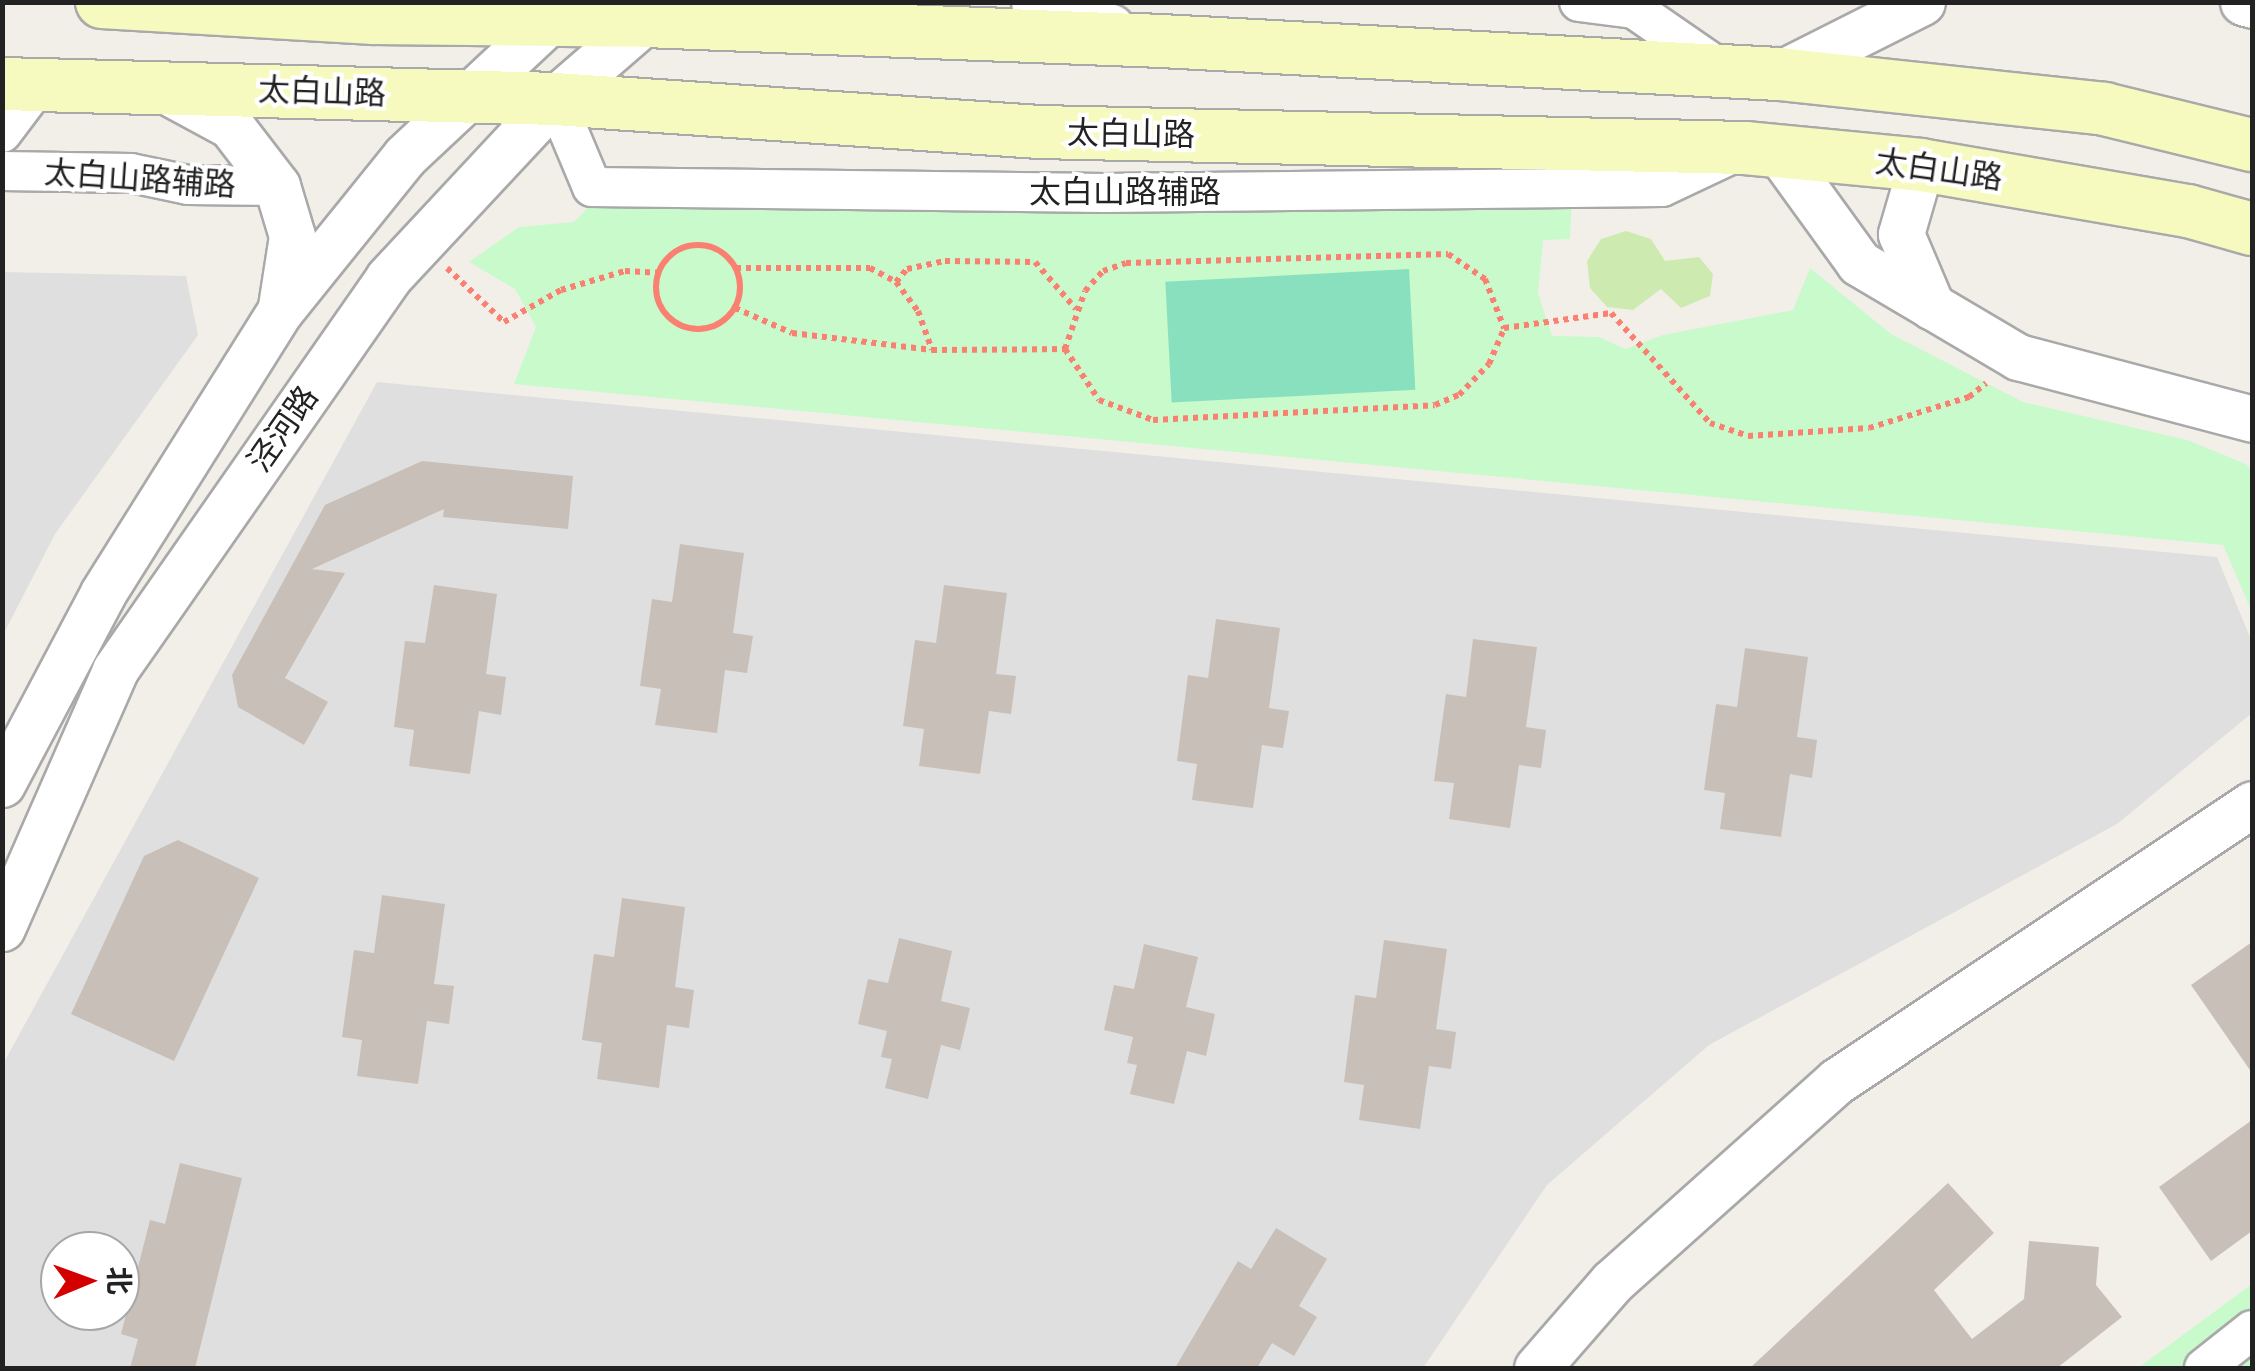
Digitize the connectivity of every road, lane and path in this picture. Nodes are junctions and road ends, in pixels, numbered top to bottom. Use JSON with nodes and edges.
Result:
{"nodes":[{"id":1,"x":102,"y":2,"type":"edge"},
{"id":2,"x":1034,"y":2,"type":"edge"},
{"id":3,"x":1579,"y":2,"type":"edge"},
{"id":4,"x":1922,"y":2,"type":"edge"},
{"id":5,"x":2243,"y":2,"type":"edge"},
{"id":6,"x":2252,"y":5,"type":"edge"},
{"id":7,"x":559,"y":11,"type":"edge"},
{"id":8,"x":655,"y":12,"type":"edge"},
{"id":9,"x":1161,"y":41,"type":"junction"},
{"id":10,"x":1724,"y":71,"type":"junction"},
{"id":11,"x":1779,"y":74,"type":"junction"},
{"id":12,"x":21,"y":84,"type":"edge"},
{"id":13,"x":157,"y":86,"type":"junction"},
{"id":14,"x":466,"y":97,"type":"junction"},
{"id":15,"x":555,"y":99,"type":"junction"},
{"id":16,"x":2,"y":134,"type":"edge"},
{"id":17,"x":2252,"y":145,"type":"edge"},
{"id":18,"x":1761,"y":149,"type":"junction"},
{"id":19,"x":1922,"y":165,"type":"junction"},
{"id":20,"x":2,"y":171,"type":"edge"},
{"id":21,"x":277,"y":186,"type":"junction"},
{"id":22,"x":2252,"y":229,"type":"edge"},
{"id":23,"x":458,"y":256,"type":"dead end"},
{"id":24,"x":736,"y":268,"type":"junction"},
{"id":25,"x":658,"y":273,"type":"junction"},
{"id":26,"x":896,"y":282,"type":"junction"},
{"id":27,"x":1932,"y":307,"type":"junction"},
{"id":28,"x":735,"y":308,"type":"junction"},
{"id":29,"x":1076,"y":309,"type":"junction"},
{"id":30,"x":280,"y":311,"type":"junction"},
{"id":31,"x":1504,"y":328,"type":"junction"},
{"id":32,"x":1065,"y":349,"type":"junction"},
{"id":33,"x":932,"y":350,"type":"junction"},
{"id":34,"x":2018,"y":357,"type":"junction"},
{"id":35,"x":2252,"y":419,"type":"edge"},
{"id":36,"x":2,"y":784,"type":"edge"},
{"id":37,"x":2252,"y":804,"type":"edge"},
{"id":38,"x":2,"y":928,"type":"edge"},
{"id":39,"x":2252,"y":1330,"type":"edge"},
{"id":40,"x":1538,"y":1368,"type":"edge"},
{"id":41,"x":2204,"y":1368,"type":"edge"}],
"edges":[{"from":1,"to":7,"type":"main road"},
{"from":2,"to":9,"type":"street"},
{"from":3,"to":10,"type":"street"},
{"from":4,"to":11,"type":"street"},
{"from":5,"to":6,"type":"street"},
{"from":7,"to":8,"type":"main road"},
{"from":7,"to":14,"type":"street","name":"泾河路"},
{"from":8,"to":9,"type":"main road"},
{"from":8,"to":15,"type":"street","name":"泾河路"},
{"from":9,"to":10,"type":"main road"},
{"from":10,"to":11,"type":"main road"},
{"from":11,"to":17,"type":"main road"},
{"from":12,"to":13,"type":"main road","name":"太白山路"},
{"from":12,"to":16,"type":"street"},
{"from":13,"to":14,"type":"main road","name":"太白山路"},
{"from":13,"to":21,"type":"street"},
{"from":14,"to":15,"type":"main road","name":"太白山路"},
{"from":14,"to":30,"type":"street","name":"泾河路"},
{"from":15,"to":18,"type":"main road","name":"太白山路"},
{"from":15,"to":18,"type":"street","name":"太白山路辅路"},
{"from":15,"to":38,"type":"street","name":"泾河路"},
{"from":18,"to":19,"type":"main road","name":"太白山路"},
{"from":18,"to":27,"type":"street"},
{"from":19,"to":22,"type":"main road","name":"太白山路"},
{"from":19,"to":27,"type":"street"},
{"from":20,"to":21,"type":"street","name":"太白山路辅路"},
{"from":21,"to":30,"type":"street"},
{"from":23,"to":25,"type":"path"},
{"from":24,"to":25,"type":"path"},
{"from":24,"to":26,"type":"path"},
{"from":24,"to":28,"type":"path"},
{"from":25,"to":28,"type":"path"},
{"from":26,"to":29,"type":"path"},
{"from":26,"to":33,"type":"path"},
{"from":27,"to":34,"type":"street"},
{"from":28,"to":33,"type":"path"},
{"from":29,"to":31,"type":"path"},
{"from":29,"to":32,"type":"path"},
{"from":30,"to":36,"type":"street","name":"泾河路"},
{"from":31,"to":32,"type":"path"},
{"from":31,"to":34,"type":"path"},
{"from":32,"to":33,"type":"path"},
{"from":34,"to":35,"type":"street"},
{"from":37,"to":40,"type":"street"},
{"from":39,"to":41,"type":"street"}]}
